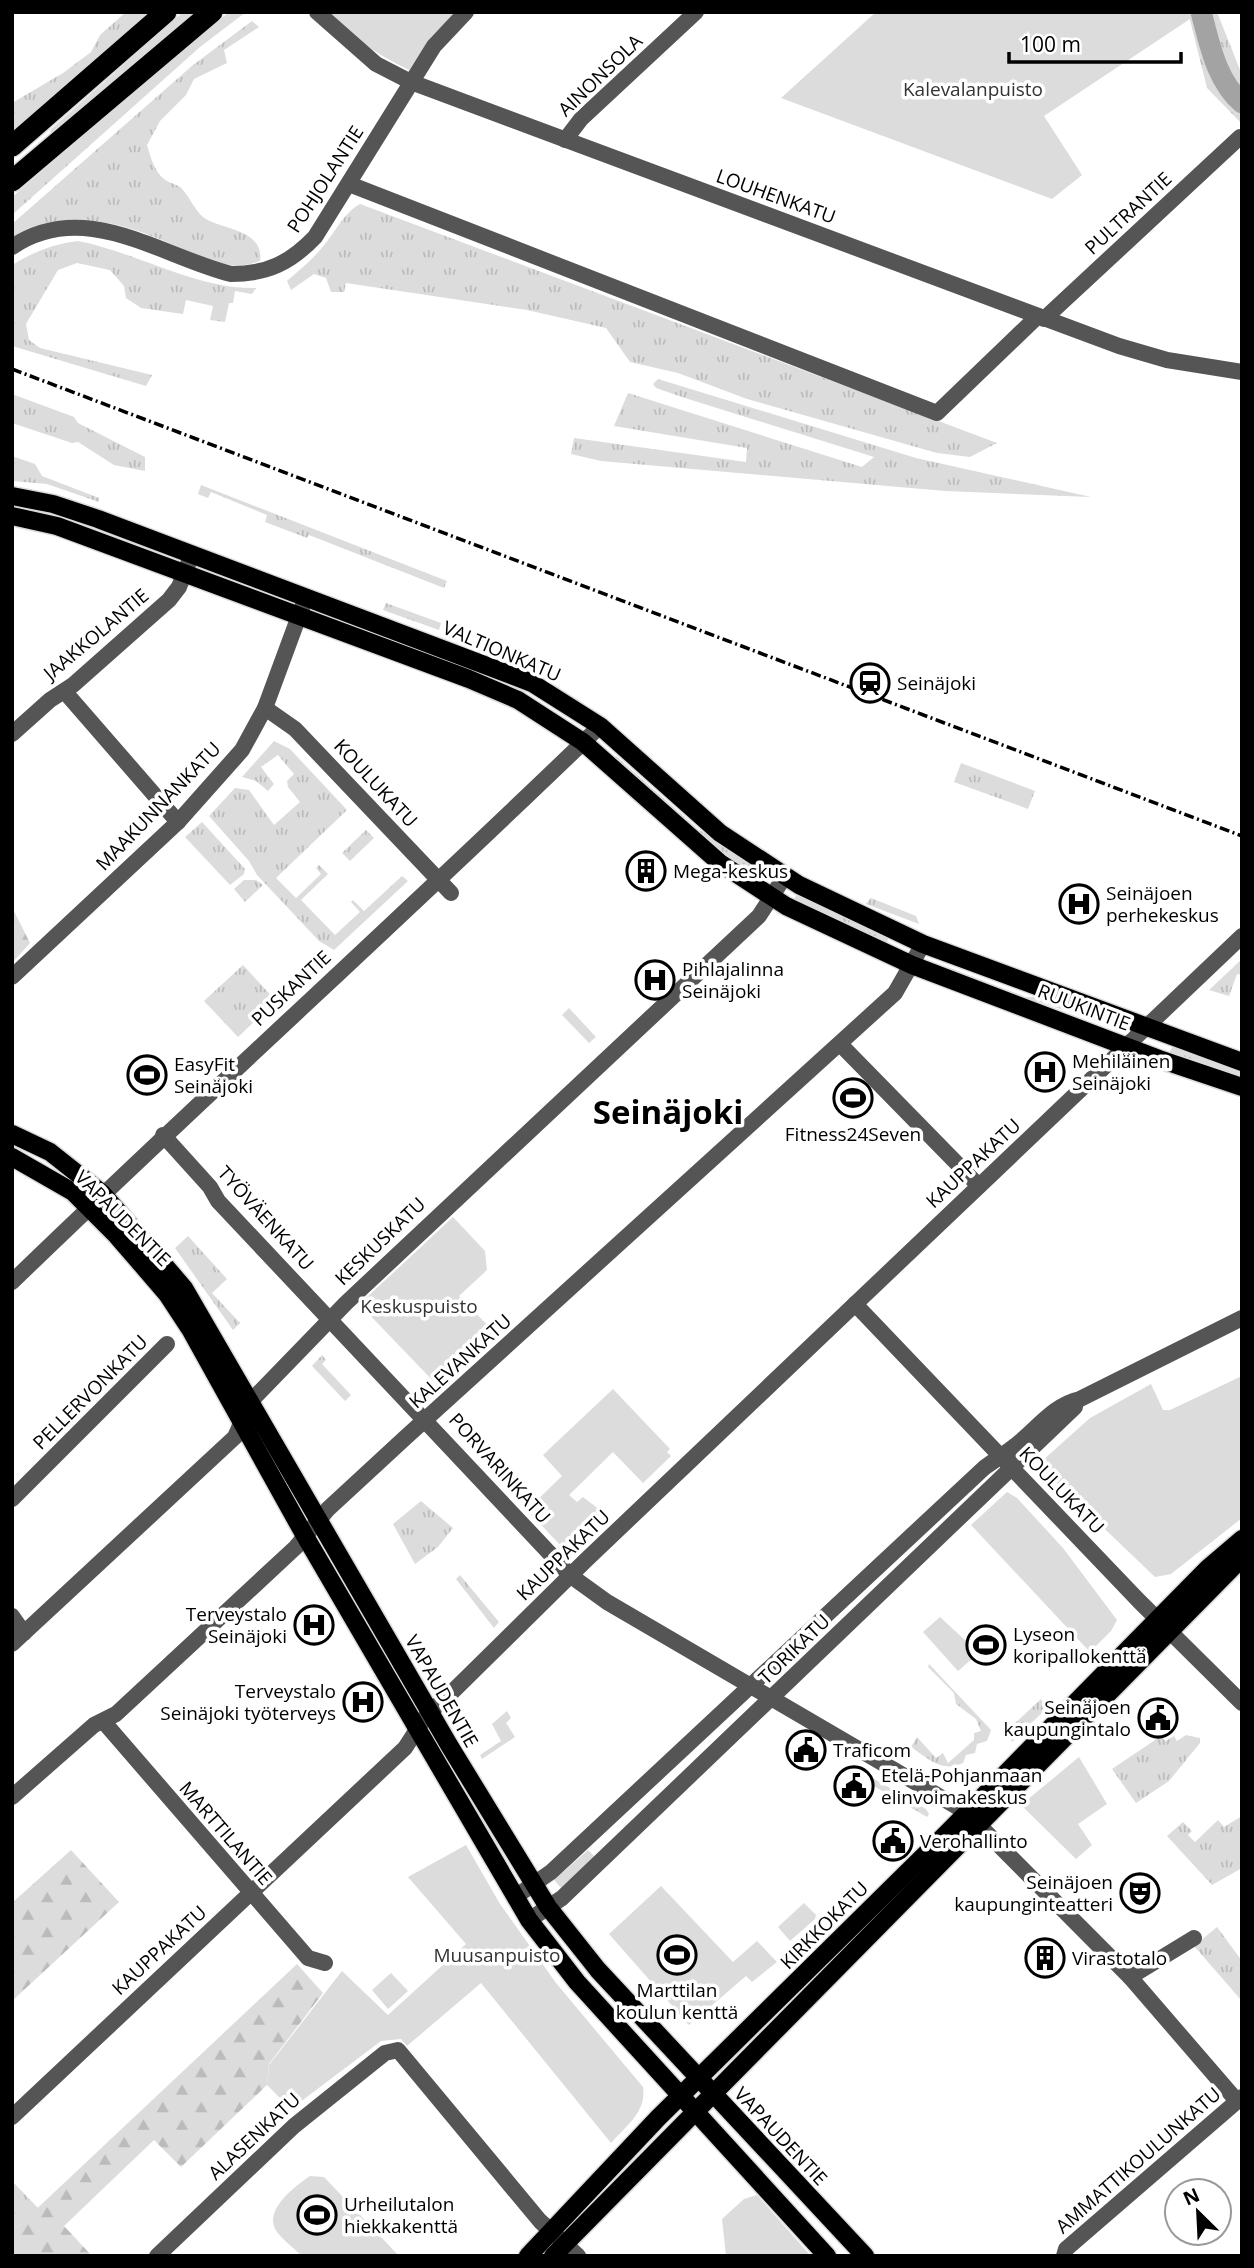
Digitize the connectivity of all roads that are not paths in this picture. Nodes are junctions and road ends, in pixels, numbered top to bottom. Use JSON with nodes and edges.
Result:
{"nodes":[{"id":1,"x":166,"y":12,"type":"edge"},
{"id":2,"x":212,"y":12,"type":"edge"},
{"id":3,"x":317,"y":12,"type":"edge"},
{"id":4,"x":466,"y":12,"type":"edge"},
{"id":5,"x":696,"y":12,"type":"edge"},
{"id":6,"x":411,"y":82,"type":"junction"},
{"id":7,"x":1240,"y":137,"type":"edge"},
{"id":8,"x":565,"y":140,"type":"junction"},
{"id":9,"x":12,"y":146,"type":"edge"},
{"id":10,"x":12,"y":181,"type":"edge"},
{"id":11,"x":349,"y":184,"type":"junction"},
{"id":12,"x":12,"y":247,"type":"edge"},
{"id":13,"x":1041,"y":318,"type":"junction"},
{"id":14,"x":1242,"y":372,"type":"edge"},
{"id":15,"x":12,"y":496,"type":"edge"},
{"id":16,"x":12,"y":516,"type":"edge"},
{"id":17,"x":192,"y":554,"type":"junction"},
{"id":18,"x":185,"y":573,"type":"junction"},
{"id":19,"x":306,"y":597,"type":"junction"},
{"id":20,"x":299,"y":615,"type":"junction"},
{"id":21,"x":65,"y":692,"type":"junction"},
{"id":22,"x":265,"y":708,"type":"junction"},
{"id":23,"x":600,"y":726,"type":"junction"},
{"id":24,"x":12,"y":734,"type":"edge"},
{"id":25,"x":583,"y":742,"type":"junction"},
{"id":26,"x":178,"y":822,"type":"junction"},
{"id":27,"x":785,"y":876,"type":"junction"},
{"id":28,"x":439,"y":880,"type":"junction"},
{"id":29,"x":451,"y":893,"type":"dead end"},
{"id":30,"x":771,"y":897,"type":"junction"},
{"id":31,"x":1242,"y":936,"type":"edge"},
{"id":32,"x":923,"y":944,"type":"junction"},
{"id":33,"x":912,"y":965,"type":"junction"},
{"id":34,"x":12,"y":977,"type":"edge"},
{"id":35,"x":1148,"y":1027,"type":"junction"},
{"id":36,"x":840,"y":1044,"type":"junction"},
{"id":37,"x":1127,"y":1046,"type":"junction"},
{"id":38,"x":1242,"y":1062,"type":"edge"},
{"id":39,"x":1242,"y":1087,"type":"edge"},
{"id":40,"x":12,"y":1134,"type":"edge"},
{"id":41,"x":163,"y":1135,"type":"junction"},
{"id":42,"x":12,"y":1157,"type":"edge"},
{"id":43,"x":979,"y":1186,"type":"junction"},
{"id":44,"x":103,"y":1194,"type":"junction"},
{"id":45,"x":89,"y":1209,"type":"junction"},
{"id":46,"x":12,"y":1282,"type":"edge"},
{"id":47,"x":855,"y":1304,"type":"junction"},
{"id":48,"x":1242,"y":1318,"type":"edge"},
{"id":49,"x":330,"y":1320,"type":"junction"},
{"id":50,"x":167,"y":1343,"type":"dead end"},
{"id":51,"x":1080,"y":1399,"type":"junction"},
{"id":52,"x":251,"y":1401,"type":"junction"},
{"id":53,"x":426,"y":1419,"type":"junction"},
{"id":54,"x":241,"y":1420,"type":"junction"},
{"id":55,"x":1001,"y":1455,"type":"junction"},
{"id":56,"x":1013,"y":1468,"type":"junction"},
{"id":57,"x":12,"y":1499,"type":"edge"},
{"id":58,"x":319,"y":1520,"type":"junction"},
{"id":59,"x":305,"y":1536,"type":"junction"},
{"id":60,"x":1242,"y":1539,"type":"edge"},
{"id":61,"x":1242,"y":1558,"type":"edge"},
{"id":62,"x":571,"y":1576,"type":"junction"},
{"id":63,"x":12,"y":1616,"type":"edge"},
{"id":64,"x":1157,"y":1619,"type":"junction"},
{"id":65,"x":1170,"y":1632,"type":"junction"},
{"id":66,"x":18,"y":1638,"type":"edge"},
{"id":67,"x":752,"y":1686,"type":"junction"},
{"id":68,"x":773,"y":1698,"type":"junction"},
{"id":69,"x":1242,"y":1703,"type":"edge"},
{"id":70,"x":429,"y":1711,"type":"junction"},
{"id":71,"x":103,"y":1721,"type":"junction"},
{"id":72,"x":417,"y":1729,"type":"junction"},
{"id":73,"x":12,"y":1797,"type":"edge"},
{"id":74,"x":972,"y":1818,"type":"junction"},
{"id":75,"x":533,"y":1885,"type":"junction"},
{"id":76,"x":250,"y":1893,"type":"junction"},
{"id":77,"x":514,"y":1897,"type":"junction"},
{"id":78,"x":548,"y":1907,"type":"junction"},
{"id":79,"x":529,"y":1920,"type":"junction"},
{"id":80,"x":1194,"y":1938,"type":"dead end"},
{"id":81,"x":325,"y":1963,"type":"dead end"},
{"id":82,"x":1130,"y":1977,"type":"junction"},
{"id":83,"x":699,"y":2078,"type":"junction"},
{"id":84,"x":714,"y":2095,"type":"junction"},
{"id":85,"x":680,"y":2096,"type":"junction"},
{"id":86,"x":1239,"y":2099,"type":"edge"},
{"id":87,"x":695,"y":2113,"type":"junction"},
{"id":88,"x":12,"y":2117,"type":"edge"},
{"id":89,"x":562,"y":2247,"type":"edge"},
{"id":90,"x":157,"y":2256,"type":"edge"},
{"id":91,"x":528,"y":2256,"type":"edge"},
{"id":92,"x":827,"y":2256,"type":"edge"},
{"id":93,"x":864,"y":2256,"type":"edge"},
{"id":94,"x":1064,"y":2256,"type":"edge"}],
"edges":[{"from":1,"to":9,"type":"highway"},
{"from":2,"to":10,"type":"highway"},
{"from":3,"to":6,"type":"street","name":"LOUHENKATU"},
{"from":4,"to":6,"type":"street","name":"POHJOLANTIE"},
{"from":5,"to":8,"type":"street","name":"AINONSOLA"},
{"from":6,"to":8,"type":"street","name":"LOUHENKATU"},
{"from":6,"to":11,"type":"street","name":"POHJOLANTIE"},
{"from":7,"to":13,"type":"street","name":"PULTRANTIE"},
{"from":8,"to":13,"type":"street","name":"LOUHENKATU"},
{"from":11,"to":12,"type":"street","name":"POHJOLANTIE"},
{"from":11,"to":13,"type":"street","name":"PULTRANTIE"},
{"from":13,"to":14,"type":"street","name":"LOUHENKATU"},
{"from":15,"to":17,"type":"main road","name":"VALTIONKATU"},
{"from":16,"to":18,"type":"main road","name":"VALTIONKATU"},
{"from":17,"to":18,"type":"street","name":"JAAKKOLANTIE"},
{"from":17,"to":19,"type":"main road","name":"VALTIONKATU"},
{"from":18,"to":20,"type":"main road","name":"VALTIONKATU"},
{"from":18,"to":21,"type":"street","name":"JAAKKOLANTIE"},
{"from":19,"to":20,"type":"street","name":"MAAKUNNANKATU"},
{"from":19,"to":23,"type":"main road","name":"VALTIONKATU"},
{"from":20,"to":22,"type":"street","name":"MAAKUNNANKATU"},
{"from":20,"to":25,"type":"main road","name":"VALTIONKATU"},
{"from":21,"to":24,"type":"street","name":"JAAKKOLANTIE"},
{"from":21,"to":26,"type":"street"},
{"from":22,"to":26,"type":"street","name":"MAAKUNNANKATU"},
{"from":22,"to":28,"type":"street","name":"KOULUKATU"},
{"from":23,"to":25,"type":"street","name":"PUSKANTIE"},
{"from":23,"to":27,"type":"main road","name":"VALTIONKATU"},
{"from":25,"to":28,"type":"street","name":"PUSKANTIE"},
{"from":25,"to":30,"type":"main road","name":"VALTIONKATU"},
{"from":26,"to":34,"type":"street","name":"MAAKUNNANKATU"},
{"from":27,"to":30,"type":"street","name":"KESKUSKATU"},
{"from":27,"to":32,"type":"main road","name":"VALTIONKATU"},
{"from":28,"to":29,"type":"street","name":"KOULUKATU"},
{"from":28,"to":41,"type":"street","name":"PUSKANTIE"},
{"from":30,"to":33,"type":"main road","name":"VALTIONKATU"},
{"from":30,"to":49,"type":"street","name":"KESKUSKATU"},
{"from":31,"to":35,"type":"street","name":"KAUPPAKATU"},
{"from":32,"to":33,"type":"street","name":"KALEVANKATU"},
{"from":32,"to":35,"type":"main road","name":"RUUKINTIE"},
{"from":33,"to":36,"type":"street","name":"KALEVANKATU"},
{"from":33,"to":37,"type":"main road","name":"RUUKINTIE"},
{"from":35,"to":37,"type":"street","name":"KAUPPAKATU"},
{"from":35,"to":38,"type":"main road","name":"RUUKINTIE"},
{"from":36,"to":43,"type":"street"},
{"from":36,"to":53,"type":"street","name":"KALEVANKATU"},
{"from":37,"to":39,"type":"main road","name":"RUUKINTIE"},
{"from":37,"to":43,"type":"street","name":"KAUPPAKATU"},
{"from":40,"to":44,"type":"main road","name":"VAPAUDENTIE"},
{"from":41,"to":44,"type":"street","name":"PUSKANTIE"},
{"from":41,"to":49,"type":"street","name":"TYÖVÄENKATU"},
{"from":42,"to":45,"type":"main road","name":"VAPAUDENTIE"},
{"from":43,"to":47,"type":"street","name":"KAUPPAKATU"},
{"from":44,"to":45,"type":"street","name":"PUSKANTIE"},
{"from":44,"to":52,"type":"main road","name":"VAPAUDENTIE"},
{"from":45,"to":46,"type":"street","name":"PUSKANTIE"},
{"from":45,"to":54,"type":"main road","name":"VAPAUDENTIE"},
{"from":47,"to":55,"type":"street","name":"KOULUKATU"},
{"from":47,"to":62,"type":"street","name":"KAUPPAKATU"},
{"from":48,"to":51,"type":"street","name":"TORIKATU"},
{"from":49,"to":52,"type":"street","name":"KESKUSKATU"},
{"from":49,"to":53,"type":"street","name":"TYÖVÄENKATU"},
{"from":50,"to":57,"type":"street","name":"PELLERVONKATU"},
{"from":51,"to":55,"type":"street","name":"TORIKATU"},
{"from":51,"to":56,"type":"street","name":"TORIKATU"},
{"from":52,"to":54,"type":"street","name":"KESKUSKATU"},
{"from":52,"to":58,"type":"main road","name":"VAPAUDENTIE"},
{"from":53,"to":58,"type":"street","name":"KALEVANKATU"},
{"from":53,"to":62,"type":"street","name":"PORVARINKATU"},
{"from":54,"to":59,"type":"main road","name":"VAPAUDENTIE"},
{"from":54,"to":66,"type":"street","name":"KESKUSKATU"},
{"from":55,"to":56,"type":"street","name":"KOULUKATU"},
{"from":55,"to":67,"type":"street","name":"TORIKATU"},
{"from":56,"to":64,"type":"street","name":"KOULUKATU"},
{"from":56,"to":68,"type":"street","name":"TORIKATU"},
{"from":58,"to":59,"type":"street","name":"KALEVANKATU"},
{"from":58,"to":70,"type":"main road","name":"VAPAUDENTIE"},
{"from":59,"to":71,"type":"street","name":"KALEVANKATU"},
{"from":59,"to":72,"type":"main road","name":"VAPAUDENTIE"},
{"from":60,"to":64,"type":"main road","name":"KIRKKOKATU"},
{"from":61,"to":65,"type":"main road","name":"KIRKKOKATU"},
{"from":62,"to":67,"type":"street","name":"PORVARINKATU"},
{"from":62,"to":70,"type":"street","name":"KAUPPAKATU"},
{"from":63,"to":66,"type":"street"},
{"from":64,"to":65,"type":"street","name":"KOULUKATU"},
{"from":64,"to":74,"type":"main road","name":"KIRKKOKATU"},
{"from":65,"to":69,"type":"street","name":"KOULUKATU"},
{"from":65,"to":74,"type":"main road","name":"KIRKKOKATU"},
{"from":67,"to":68,"type":"street","name":"PORVARINKATU"},
{"from":67,"to":75,"type":"street","name":"TORIKATU"},
{"from":68,"to":74,"type":"street","name":"PORVARINKATU"},
{"from":68,"to":78,"type":"street","name":"TORIKATU"},
{"from":70,"to":72,"type":"street","name":"KAUPPAKATU"},
{"from":70,"to":75,"type":"main road","name":"VAPAUDENTIE"},
{"from":71,"to":73,"type":"street","name":"KALEVANKATU"},
{"from":71,"to":76,"type":"street","name":"MARTTILANTIE"},
{"from":72,"to":76,"type":"street","name":"KAUPPAKATU"},
{"from":72,"to":77,"type":"main road","name":"VAPAUDENTIE"},
{"from":74,"to":82,"type":"street","name":"PORVARINKATU"},
{"from":74,"to":83,"type":"main road","name":"KIRKKOKATU"},
{"from":74,"to":84,"type":"main road","name":"KIRKKOKATU"},
{"from":75,"to":77,"type":"street","name":"TORIKATU"},
{"from":75,"to":78,"type":"main road","name":"VAPAUDENTIE"},
{"from":76,"to":81,"type":"street","name":"MARTTILANTIE"},
{"from":76,"to":88,"type":"street","name":"KAUPPAKATU"},
{"from":77,"to":79,"type":"main road","name":"VAPAUDENTIE"},
{"from":78,"to":79,"type":"street","name":"TORIKATU"},
{"from":78,"to":83,"type":"main road","name":"VAPAUDENTIE"},
{"from":79,"to":85,"type":"main road","name":"VAPAUDENTIE"},
{"from":80,"to":82,"type":"street"},
{"from":82,"to":86,"type":"street","name":"PORVARINKATU"},
{"from":83,"to":84,"type":"main road","name":"VAPAUDENTIE"},
{"from":83,"to":85,"type":"main road","name":"KIRKKOKATU"},
{"from":84,"to":87,"type":"main road","name":"KIRKKOKATU"},
{"from":84,"to":93,"type":"main road","name":"VAPAUDENTIE"},
{"from":85,"to":87,"type":"main road","name":"VAPAUDENTIE"},
{"from":85,"to":89,"type":"main road","name":"KIRKKOKATU"},
{"from":86,"to":94,"type":"street","name":"AMMATTIKOULUNKATU"},
{"from":87,"to":89,"type":"main road","name":"KIRKKOKATU"},
{"from":87,"to":92,"type":"main road","name":"VAPAUDENTIE"},
{"from":89,"to":90,"type":"street","name":"ALASENKATU"},
{"from":89,"to":91,"type":"main road","name":"KIRKKOKATU"}]}
